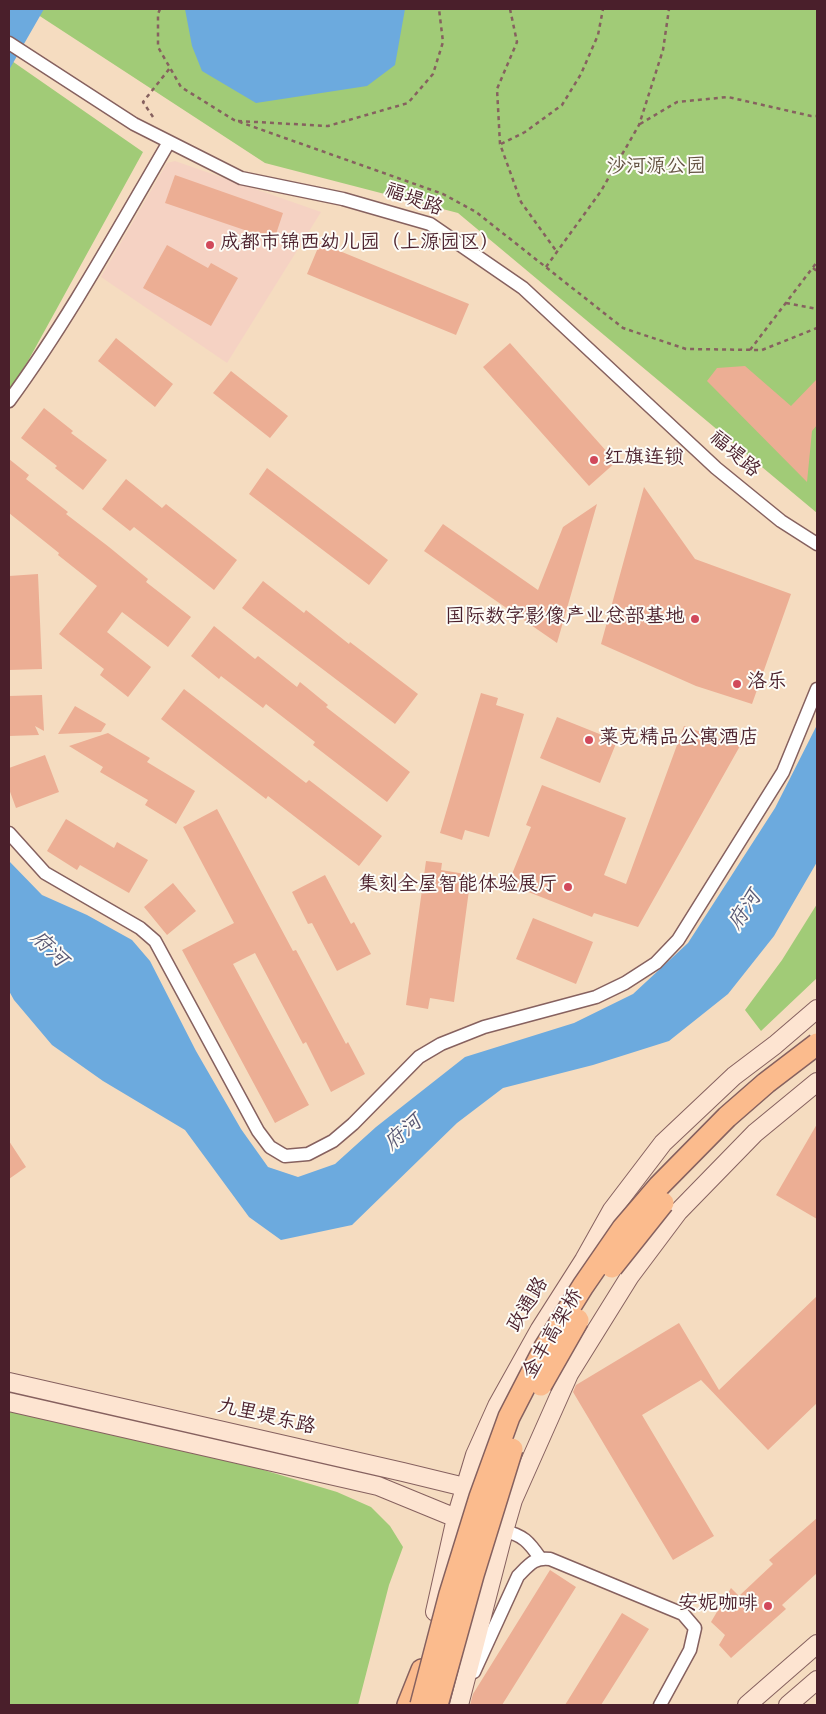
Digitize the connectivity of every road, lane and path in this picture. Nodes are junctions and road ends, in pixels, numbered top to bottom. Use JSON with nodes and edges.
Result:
{"nodes":[{"id":1,"x":160,"y":9,"type":"edge"},
{"id":2,"x":439,"y":9,"type":"edge"},
{"id":3,"x":510,"y":9,"type":"edge"},
{"id":4,"x":603,"y":9,"type":"edge"},
{"id":5,"x":669,"y":9,"type":"edge"},
{"id":6,"x":9,"y":43,"type":"edge"},
{"id":7,"x":170,"y":68,"type":"junction"},
{"id":8,"x":817,"y":116,"type":"edge"},
{"id":9,"x":153,"y":118,"type":"dead end"},
{"id":10,"x":234,"y":120,"type":"junction"},
{"id":11,"x":639,"y":125,"type":"junction"},
{"id":12,"x":169,"y":142,"type":"junction"},
{"id":13,"x":500,"y":144,"type":"junction"},
{"id":14,"x":557,"y":252,"type":"junction"},
{"id":15,"x":817,"y":262,"type":"edge"},
{"id":16,"x":546,"y":267,"type":"junction"},
{"id":17,"x":813,"y":268,"type":"junction"},
{"id":18,"x":817,"y":271,"type":"edge"},
{"id":19,"x":786,"y":303,"type":"junction"},
{"id":20,"x":817,"y":309,"type":"edge"},
{"id":21,"x":817,"y":328,"type":"edge"},
{"id":22,"x":750,"y":350,"type":"junction"},
{"id":23,"x":9,"y":401,"type":"edge"},
{"id":24,"x":817,"y":544,"type":"edge"},
{"id":25,"x":817,"y":689,"type":"edge"},
{"id":26,"x":9,"y":832,"type":"edge"},
{"id":27,"x":817,"y":1009,"type":"edge"},
{"id":28,"x":817,"y":1044,"type":"edge"},
{"id":29,"x":817,"y":1059,"type":"edge"},
{"id":30,"x":817,"y":1082,"type":"edge"},
{"id":31,"x":9,"y":1382,"type":"edge"},
{"id":32,"x":9,"y":1402,"type":"edge"},
{"id":33,"x":465,"y":1487,"type":"junction"},
{"id":34,"x":513,"y":1500,"type":"junction"},
{"id":35,"x":456,"y":1518,"type":"junction"},
{"id":36,"x":504,"y":1531,"type":"junction"},
{"id":37,"x":540,"y":1558,"type":"junction"},
{"id":38,"x":817,"y":1644,"type":"edge"},
{"id":39,"x":422,"y":1670,"type":"junction"},
{"id":40,"x":817,"y":1680,"type":"edge"},
{"id":41,"x":408,"y":1705,"type":"edge"},
{"id":42,"x":414,"y":1705,"type":"edge"},
{"id":43,"x":422,"y":1705,"type":"edge"},
{"id":44,"x":437,"y":1705,"type":"edge"},
{"id":45,"x":459,"y":1705,"type":"edge"},
{"id":46,"x":465,"y":1705,"type":"edge"},
{"id":47,"x":660,"y":1705,"type":"edge"},
{"id":48,"x":747,"y":1705,"type":"edge"},
{"id":49,"x":788,"y":1705,"type":"edge"}],
"edges":[{"from":1,"to":7,"type":"path"},
{"from":2,"to":10,"type":"path"},
{"from":3,"to":13,"type":"path"},
{"from":4,"to":13,"type":"path"},
{"from":5,"to":11,"type":"path"},
{"from":6,"to":12,"type":"street","name":"福堤路"},
{"from":7,"to":9,"type":"path"},
{"from":7,"to":10,"type":"path"},
{"from":8,"to":11,"type":"path"},
{"from":10,"to":16,"type":"path"},
{"from":11,"to":14,"type":"path"},
{"from":12,"to":23,"type":"street"},
{"from":12,"to":24,"type":"street","name":"福堤路"},
{"from":13,"to":14,"type":"path"},
{"from":14,"to":16,"type":"path"},
{"from":15,"to":17,"type":"path"},
{"from":16,"to":22,"type":"path"},
{"from":17,"to":18,"type":"path"},
{"from":17,"to":19,"type":"path"},
{"from":19,"to":20,"type":"path"},
{"from":19,"to":22,"type":"path"},
{"from":21,"to":22,"type":"path"},
{"from":25,"to":26,"type":"street"},
{"from":27,"to":33,"type":"main road","name":"政通路"},
{"from":28,"to":43,"type":"highway","name":"金丰高架桥","bridge":true},
{"from":29,"to":44,"type":"highway","name":"金丰高架桥","bridge":true},
{"from":30,"to":34,"type":"main road"},
{"from":31,"to":33,"type":"main road","name":"九里堤东路"},
{"from":32,"to":35,"type":"main road"},
{"from":33,"to":34,"type":"main road","name":"九里堤东路"},
{"from":33,"to":35,"type":"main road","name":"政通路"},
{"from":34,"to":36,"type":"main road"},
{"from":35,"to":36,"type":"main road"},
{"from":35,"to":39,"type":"main road","name":"政通路"},
{"from":36,"to":37,"type":"street"},
{"from":36,"to":45,"type":"main road"},
{"from":37,"to":46,"type":"street"},
{"from":37,"to":47,"type":"street"},
{"from":38,"to":48,"type":"main road"},
{"from":39,"to":41,"type":"highway"},
{"from":39,"to":42,"type":"main road","name":"政通路"},
{"from":40,"to":49,"type":"main road"}]}
